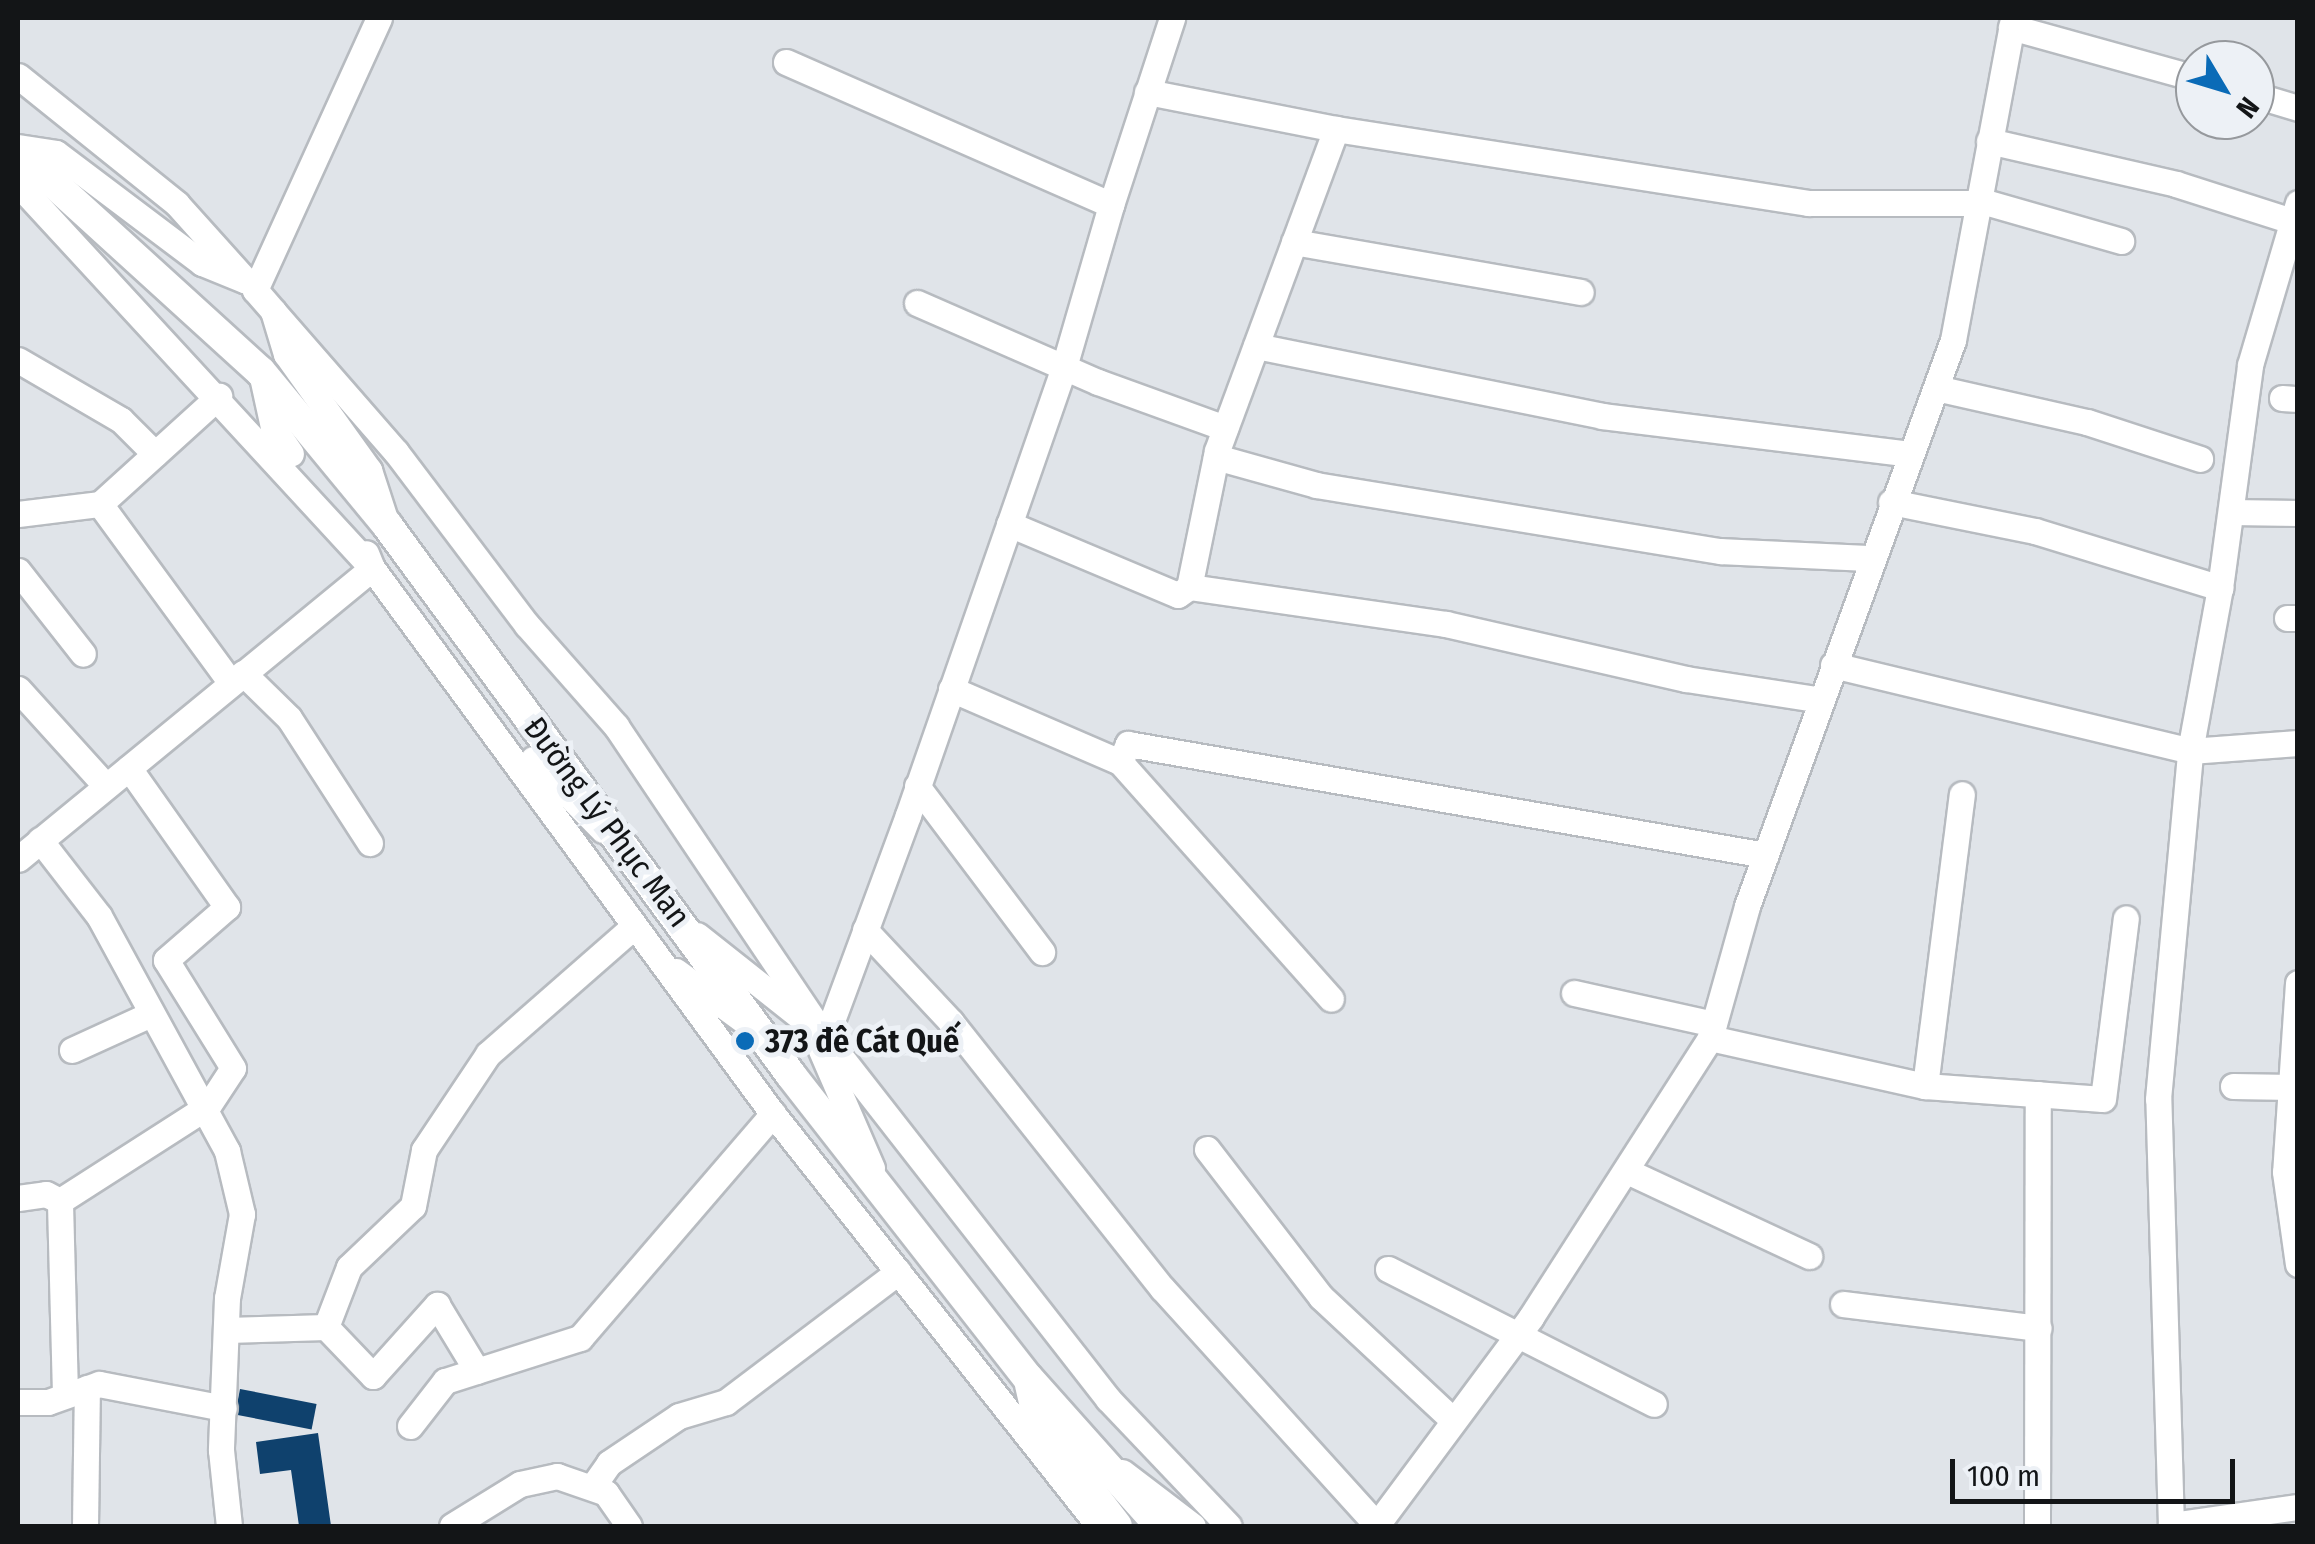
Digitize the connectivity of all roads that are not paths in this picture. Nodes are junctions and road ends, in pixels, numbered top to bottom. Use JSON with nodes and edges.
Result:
{"nodes":[{"id":1,"x":379,"y":18,"type":"edge"},
{"id":2,"x":1172,"y":18,"type":"edge"},
{"id":3,"x":2012,"y":22,"type":"edge"},
{"id":4,"x":786,"y":62,"type":"dead end"},
{"id":5,"x":2175,"y":72,"type":"edge"},
{"id":6,"x":18,"y":76,"type":"edge"},
{"id":7,"x":1147,"y":92,"type":"junction"},
{"id":8,"x":1336,"y":129,"type":"junction"},
{"id":9,"x":1989,"y":142,"type":"junction"},
{"id":10,"x":18,"y":149,"type":"edge"},
{"id":11,"x":18,"y":184,"type":"edge"},
{"id":12,"x":1978,"y":202,"type":"junction"},
{"id":13,"x":1111,"y":205,"type":"junction"},
{"id":14,"x":2295,"y":212,"type":"edge"},
{"id":15,"x":2121,"y":240,"type":"dead end"},
{"id":16,"x":1294,"y":242,"type":"junction"},
{"id":17,"x":251,"y":285,"type":"junction"},
{"id":18,"x":1581,"y":292,"type":"dead end"},
{"id":19,"x":917,"y":302,"type":"dead end"},
{"id":20,"x":272,"y":311,"type":"junction"},
{"id":21,"x":1256,"y":346,"type":"junction"},
{"id":22,"x":18,"y":360,"type":"edge"},
{"id":23,"x":1064,"y":368,"type":"junction"},
{"id":24,"x":261,"y":372,"type":"junction"},
{"id":25,"x":1936,"y":388,"type":"junction"},
{"id":26,"x":219,"y":396,"type":"junction"},
{"id":27,"x":1225,"y":428,"type":"junction"},
{"id":28,"x":155,"y":454,"type":"junction"},
{"id":29,"x":1910,"y":454,"type":"junction"},
{"id":30,"x":1216,"y":457,"type":"junction"},
{"id":31,"x":2200,"y":459,"type":"dead end"},
{"id":32,"x":1891,"y":502,"type":"junction"},
{"id":33,"x":100,"y":504,"type":"junction"},
{"id":34,"x":2230,"y":512,"type":"junction"},
{"id":35,"x":2298,"y":513,"type":"edge"},
{"id":36,"x":18,"y":514,"type":"edge"},
{"id":37,"x":1008,"y":524,"type":"junction"},
{"id":38,"x":387,"y":525,"type":"junction"},
{"id":39,"x":1871,"y":558,"type":"junction"},
{"id":40,"x":18,"y":570,"type":"edge"},
{"id":41,"x":380,"y":578,"type":"junction"},
{"id":42,"x":1190,"y":587,"type":"junction"},
{"id":43,"x":2220,"y":588,"type":"junction"},
{"id":44,"x":83,"y":654,"type":"dead end"},
{"id":45,"x":1833,"y":664,"type":"junction"},
{"id":46,"x":237,"y":678,"type":"junction"},
{"id":47,"x":18,"y":689,"type":"edge"},
{"id":48,"x":951,"y":689,"type":"junction"},
{"id":49,"x":1821,"y":700,"type":"junction"},
{"id":50,"x":2298,"y":743,"type":"edge"},
{"id":51,"x":2190,"y":750,"type":"junction"},
{"id":52,"x":1120,"y":762,"type":"junction"},
{"id":53,"x":129,"y":768,"type":"junction"},
{"id":54,"x":106,"y":786,"type":"junction"},
{"id":55,"x":918,"y":786,"type":"junction"},
{"id":56,"x":1962,"y":794,"type":"dead end"},
{"id":57,"x":40,"y":840,"type":"junction"},
{"id":58,"x":370,"y":843,"type":"dead end"},
{"id":59,"x":621,"y":844,"type":"junction"},
{"id":60,"x":1765,"y":855,"type":"junction"},
{"id":61,"x":18,"y":859,"type":"edge"},
{"id":62,"x":2126,"y":918,"type":"dead end"},
{"id":63,"x":634,"y":926,"type":"junction"},
{"id":64,"x":688,"y":928,"type":"junction"},
{"id":65,"x":866,"y":930,"type":"junction"},
{"id":66,"x":1042,"y":952,"type":"dead end"},
{"id":67,"x":656,"y":956,"type":"junction"},
{"id":68,"x":2298,"y":983,"type":"edge"},
{"id":69,"x":1574,"y":994,"type":"dead end"},
{"id":70,"x":1330,"y":999,"type":"dead end"},
{"id":71,"x":152,"y":1014,"type":"junction"},
{"id":72,"x":1712,"y":1031,"type":"junction"},
{"id":73,"x":761,"y":1034,"type":"junction"},
{"id":74,"x":823,"y":1034,"type":"junction"},
{"id":75,"x":72,"y":1050,"type":"dead end"},
{"id":76,"x":1924,"y":1086,"type":"junction"},
{"id":77,"x":2233,"y":1086,"type":"dead end"},
{"id":78,"x":2294,"y":1092,"type":"edge"},
{"id":79,"x":2038,"y":1094,"type":"junction"},
{"id":80,"x":208,"y":1106,"type":"junction"},
{"id":81,"x":773,"y":1114,"type":"junction"},
{"id":82,"x":1207,"y":1149,"type":"dead end"},
{"id":83,"x":1629,"y":1172,"type":"junction"},
{"id":84,"x":880,"y":1188,"type":"junction"},
{"id":85,"x":18,"y":1198,"type":"edge"},
{"id":86,"x":60,"y":1201,"type":"junction"},
{"id":87,"x":2294,"y":1210,"type":"edge"},
{"id":88,"x":1809,"y":1256,"type":"dead end"},
{"id":89,"x":2298,"y":1264,"type":"edge"},
{"id":90,"x":1388,"y":1269,"type":"dead end"},
{"id":91,"x":898,"y":1272,"type":"junction"},
{"id":92,"x":1843,"y":1304,"type":"dead end"},
{"id":93,"x":326,"y":1327,"type":"junction"},
{"id":94,"x":2039,"y":1328,"type":"junction"},
{"id":95,"x":227,"y":1330,"type":"junction"},
{"id":96,"x":1516,"y":1337,"type":"junction"},
{"id":97,"x":478,"y":1371,"type":"junction"},
{"id":98,"x":1028,"y":1378,"type":"junction"},
{"id":99,"x":76,"y":1391,"type":"junction"},
{"id":100,"x":18,"y":1402,"type":"edge"},
{"id":101,"x":1654,"y":1404,"type":"dead end"},
{"id":102,"x":224,"y":1408,"type":"junction"},
{"id":103,"x":1452,"y":1419,"type":"junction"},
{"id":104,"x":410,"y":1426,"type":"dead end"},
{"id":105,"x":1092,"y":1453,"type":"junction"},
{"id":106,"x":594,"y":1486,"type":"junction"},
{"id":107,"x":2298,"y":1507,"type":"edge"},
{"id":108,"x":85,"y":1526,"type":"edge"},
{"id":109,"x":229,"y":1526,"type":"edge"},
{"id":110,"x":452,"y":1526,"type":"edge"},
{"id":111,"x":630,"y":1526,"type":"edge"},
{"id":112,"x":1099,"y":1526,"type":"edge"},
{"id":113,"x":1116,"y":1526,"type":"edge"},
{"id":114,"x":1160,"y":1526,"type":"edge"},
{"id":115,"x":1193,"y":1526,"type":"edge"},
{"id":116,"x":1229,"y":1526,"type":"edge"},
{"id":117,"x":1377,"y":1526,"type":"edge"},
{"id":118,"x":2037,"y":1526,"type":"edge"},
{"id":119,"x":2172,"y":1526,"type":"edge"}],
"edges":[{"from":1,"to":17,"type":"street"},
{"from":2,"to":7,"type":"street"},
{"from":3,"to":5,"type":"street"},
{"from":3,"to":9,"type":"street"},
{"from":4,"to":13,"type":"street"},
{"from":6,"to":17,"type":"street"},
{"from":7,"to":8,"type":"street"},
{"from":7,"to":13,"type":"street"},
{"from":8,"to":12,"type":"street"},
{"from":8,"to":16,"type":"street"},
{"from":9,"to":12,"type":"street"},
{"from":9,"to":14,"type":"street"},
{"from":10,"to":17,"type":"street"},
{"from":10,"to":24,"type":"main road","name":"Đường Lý Phục Man"},
{"from":11,"to":26,"type":"street"},
{"from":12,"to":15,"type":"street"},
{"from":12,"to":25,"type":"street"},
{"from":13,"to":23,"type":"street"},
{"from":14,"to":34,"type":"street"},
{"from":16,"to":18,"type":"street"},
{"from":16,"to":21,"type":"street"},
{"from":17,"to":20,"type":"street"},
{"from":19,"to":23,"type":"street"},
{"from":20,"to":38,"type":"street"},
{"from":20,"to":74,"type":"street"},
{"from":21,"to":27,"type":"street"},
{"from":21,"to":29,"type":"street"},
{"from":22,"to":28,"type":"street"},
{"from":23,"to":27,"type":"street"},
{"from":23,"to":37,"type":"street"},
{"from":24,"to":38,"type":"main road","name":"Đường Lý Phục Man"},
{"from":24,"to":41,"type":"street"},
{"from":25,"to":29,"type":"street"},
{"from":25,"to":31,"type":"street"},
{"from":26,"to":28,"type":"street"},
{"from":26,"to":41,"type":"street"},
{"from":27,"to":30,"type":"street"},
{"from":28,"to":33,"type":"street"},
{"from":29,"to":32,"type":"street"},
{"from":30,"to":39,"type":"street"},
{"from":30,"to":42,"type":"street"},
{"from":32,"to":39,"type":"street"},
{"from":32,"to":43,"type":"street"},
{"from":33,"to":36,"type":"street"},
{"from":33,"to":46,"type":"street"},
{"from":34,"to":35,"type":"street"},
{"from":34,"to":43,"type":"street"},
{"from":37,"to":42,"type":"street"},
{"from":37,"to":48,"type":"street"},
{"from":38,"to":59,"type":"main road","name":"Đường Lý Phục Man"},
{"from":39,"to":45,"type":"street"},
{"from":40,"to":44,"type":"street"},
{"from":41,"to":46,"type":"street"},
{"from":41,"to":59,"type":"street"},
{"from":41,"to":63,"type":"street"},
{"from":42,"to":49,"type":"street"},
{"from":43,"to":51,"type":"street"},
{"from":45,"to":49,"type":"street"},
{"from":45,"to":51,"type":"street"},
{"from":46,"to":53,"type":"street"},
{"from":46,"to":58,"type":"street"},
{"from":47,"to":54,"type":"street"},
{"from":48,"to":52,"type":"street"},
{"from":48,"to":55,"type":"street"},
{"from":49,"to":60,"type":"street"},
{"from":50,"to":51,"type":"street"},
{"from":51,"to":119,"type":"street"},
{"from":52,"to":60,"type":"street"},
{"from":52,"to":70,"type":"street"},
{"from":53,"to":54,"type":"street"},
{"from":53,"to":80,"type":"street"},
{"from":54,"to":57,"type":"street"},
{"from":55,"to":65,"type":"street"},
{"from":55,"to":66,"type":"street"},
{"from":56,"to":76,"type":"street"},
{"from":57,"to":61,"type":"street"},
{"from":57,"to":71,"type":"street"},
{"from":59,"to":64,"type":"main road","name":"Đường Lý Phục Man"},
{"from":60,"to":72,"type":"street"},
{"from":62,"to":79,"type":"street"},
{"from":63,"to":67,"type":"street"},
{"from":63,"to":93,"type":"street"},
{"from":64,"to":73,"type":"main road","name":"Đường Lý Phục Man"},
{"from":64,"to":74,"type":"street"},
{"from":65,"to":74,"type":"street"},
{"from":65,"to":117,"type":"street"},
{"from":67,"to":73,"type":"street"},
{"from":67,"to":81,"type":"street"},
{"from":68,"to":78,"type":"street"},
{"from":69,"to":72,"type":"street"},
{"from":71,"to":75,"type":"street"},
{"from":71,"to":80,"type":"street"},
{"from":72,"to":76,"type":"street"},
{"from":72,"to":83,"type":"street"},
{"from":73,"to":84,"type":"main road","name":"Đường Lý Phục Man"},
{"from":74,"to":84,"type":"street"},
{"from":74,"to":116,"type":"street"},
{"from":76,"to":79,"type":"street"},
{"from":77,"to":78,"type":"street"},
{"from":78,"to":87,"type":"street"},
{"from":79,"to":94,"type":"street"},
{"from":80,"to":86,"type":"street"},
{"from":80,"to":95,"type":"street"},
{"from":81,"to":91,"type":"street"},
{"from":81,"to":97,"type":"street"},
{"from":82,"to":103,"type":"street"},
{"from":83,"to":88,"type":"street"},
{"from":83,"to":96,"type":"street"},
{"from":84,"to":98,"type":"main road","name":"Đường Lý Phục Man"},
{"from":85,"to":86,"type":"street"},
{"from":86,"to":99,"type":"street"},
{"from":87,"to":89,"type":"street"},
{"from":90,"to":96,"type":"street"},
{"from":91,"to":106,"type":"street"},
{"from":91,"to":112,"type":"street"},
{"from":92,"to":94,"type":"street"},
{"from":93,"to":95,"type":"street"},
{"from":93,"to":97,"type":"street"},
{"from":94,"to":118,"type":"street"},
{"from":95,"to":102,"type":"street"},
{"from":96,"to":101,"type":"street"},
{"from":96,"to":103,"type":"street"},
{"from":97,"to":104,"type":"street"},
{"from":98,"to":105,"type":"main road","name":"Đường Lý Phục Man"},
{"from":98,"to":113,"type":"main road"},
{"from":99,"to":100,"type":"street"},
{"from":99,"to":102,"type":"street"},
{"from":99,"to":108,"type":"street"},
{"from":102,"to":109,"type":"street"},
{"from":103,"to":117,"type":"street"},
{"from":105,"to":114,"type":"main road","name":"Đường Lý Phục Man"},
{"from":105,"to":115,"type":"street"},
{"from":106,"to":110,"type":"street"},
{"from":106,"to":111,"type":"street"},
{"from":107,"to":119,"type":"street"}]}
